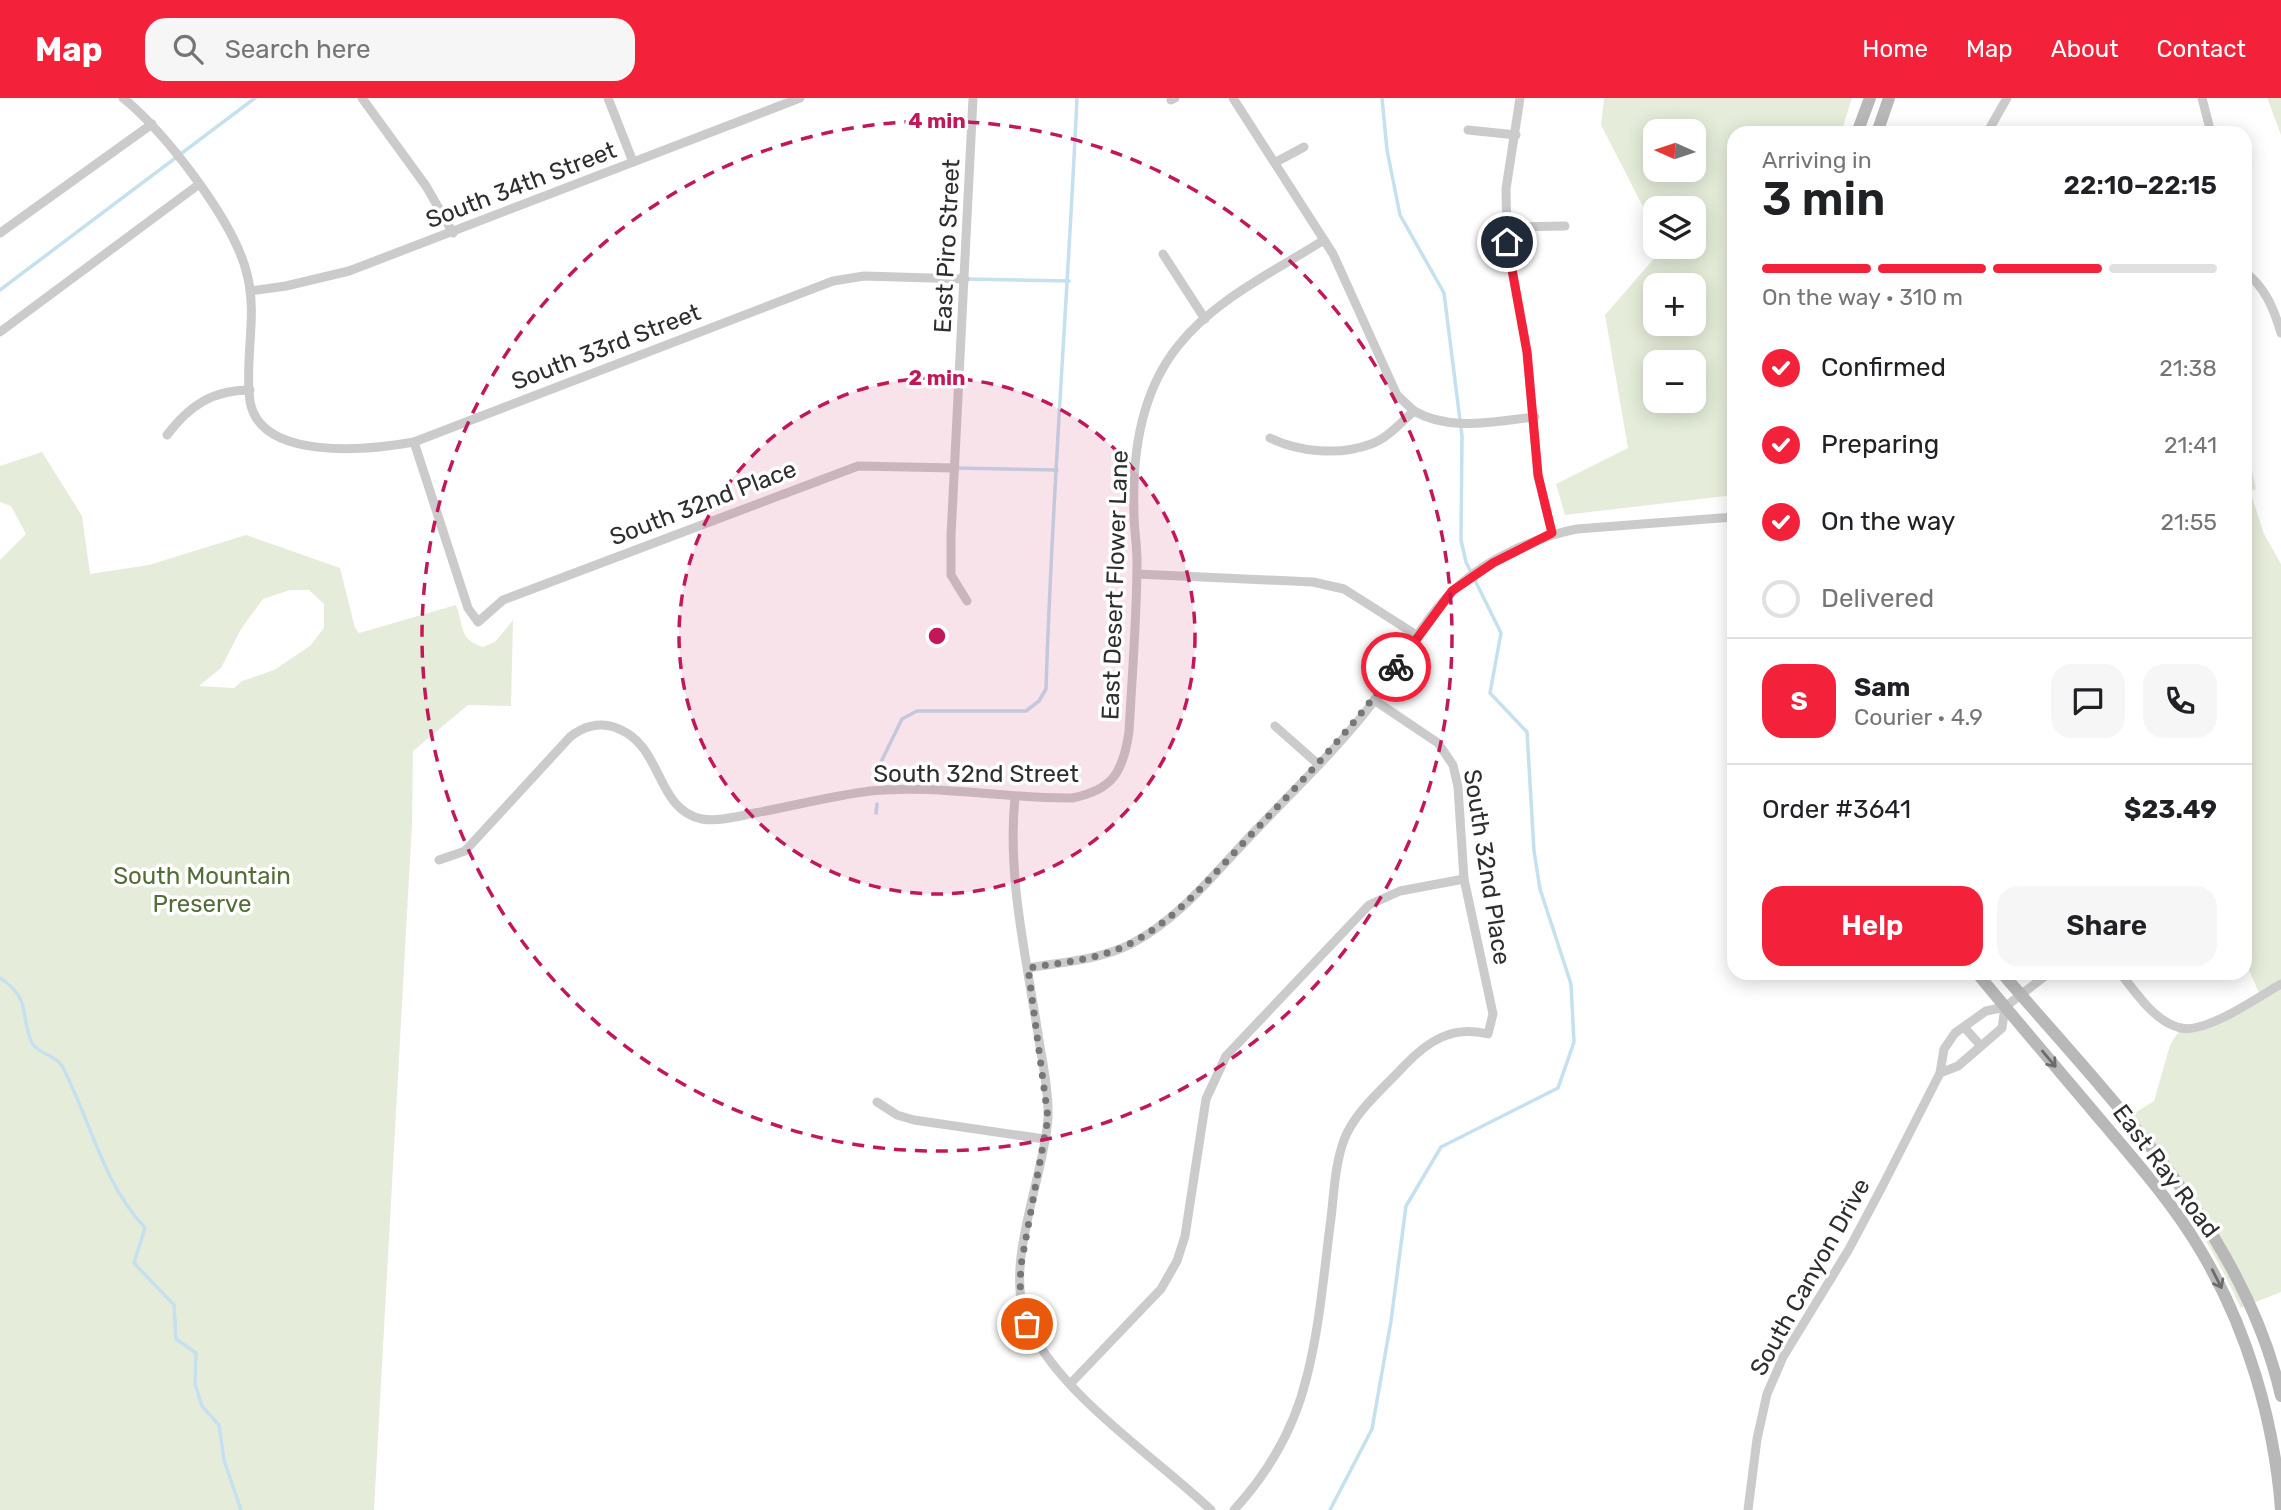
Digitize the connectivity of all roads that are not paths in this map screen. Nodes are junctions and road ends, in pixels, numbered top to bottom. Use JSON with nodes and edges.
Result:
{"nodes":[{"id":1,"x":123,"y":98,"type":"edge"},
{"id":2,"x":362,"y":98,"type":"edge"},
{"id":3,"x":608,"y":98,"type":"edge"},
{"id":4,"x":800,"y":98,"type":"edge"},
{"id":5,"x":973,"y":98,"type":"edge"},
{"id":6,"x":1233,"y":98,"type":"edge"},
{"id":7,"x":1520,"y":98,"type":"edge"},
{"id":8,"x":1870,"y":98,"type":"edge"},
{"id":9,"x":1889,"y":98,"type":"edge"},
{"id":10,"x":2007,"y":98,"type":"edge"},
{"id":11,"x":2202,"y":98,"type":"edge"},
{"id":12,"x":152,"y":124,"type":"junction"},
{"id":13,"x":1860,"y":126,"type":"edge"},
{"id":14,"x":1879,"y":126,"type":"edge"},
{"id":15,"x":1991,"y":126,"type":"edge"},
{"id":16,"x":2209,"y":126,"type":"edge"},
{"id":17,"x":1468,"y":130,"type":"dead end"},
{"id":18,"x":1516,"y":135,"type":"junction"},
{"id":19,"x":1304,"y":146,"type":"dead end"},
{"id":20,"x":633,"y":162,"type":"junction"},
{"id":21,"x":1276,"y":162,"type":"junction"},
{"id":22,"x":198,"y":185,"type":"junction"},
{"id":23,"x":1565,"y":226,"type":"dead end"},
{"id":24,"x":1507,"y":227,"type":"junction"},
{"id":25,"x":0,"y":233,"type":"edge"},
{"id":26,"x":453,"y":233,"type":"junction"},
{"id":27,"x":1324,"y":240,"type":"junction"},
{"id":28,"x":1163,"y":254,"type":"dead end"},
{"id":29,"x":2252,"y":277,"type":"edge"},
{"id":30,"x":965,"y":279,"type":"junction"},
{"id":31,"x":250,"y":291,"type":"junction"},
{"id":32,"x":1205,"y":319,"type":"junction"},
{"id":33,"x":0,"y":332,"type":"edge"},
{"id":34,"x":2281,"y":333,"type":"edge"},
{"id":35,"x":250,"y":390,"type":"junction"},
{"id":36,"x":1414,"y":411,"type":"junction"},
{"id":37,"x":1535,"y":417,"type":"junction"},
{"id":38,"x":167,"y":435,"type":"dead end"},
{"id":39,"x":1270,"y":438,"type":"dead end"},
{"id":40,"x":414,"y":442,"type":"junction"},
{"id":41,"x":954,"y":468,"type":"junction"},
{"id":42,"x":1727,"y":518,"type":"edge"},
{"id":43,"x":1552,"y":533,"type":"junction"},
{"id":44,"x":1137,"y":573,"type":"junction"},
{"id":45,"x":967,"y":601,"type":"dead end"},
{"id":46,"x":1418,"y":636,"type":"junction"},
{"id":47,"x":1374,"y":700,"type":"junction"},
{"id":48,"x":1275,"y":726,"type":"dead end"},
{"id":49,"x":1318,"y":764,"type":"junction"},
{"id":50,"x":1109,"y":784,"type":"joint"},
{"id":51,"x":1015,"y":797,"type":"junction"},
{"id":52,"x":439,"y":860,"type":"dead end"},
{"id":53,"x":1464,"y":879,"type":"junction"},
{"id":54,"x":1028,"y":968,"type":"junction"},
{"id":55,"x":1986,"y":980,"type":"edge"},
{"id":56,"x":2005,"y":980,"type":"edge"},
{"id":57,"x":2040,"y":980,"type":"edge"},
{"id":58,"x":2126,"y":980,"type":"edge"},
{"id":59,"x":2281,"y":984,"type":"edge"},
{"id":60,"x":2014,"y":1001,"type":"junction"},
{"id":61,"x":1964,"y":1027,"type":"junction"},
{"id":62,"x":1980,"y":1046,"type":"junction"},
{"id":63,"x":1940,"y":1073,"type":"junction"},
{"id":64,"x":877,"y":1102,"type":"dead end"},
{"id":65,"x":1044,"y":1139,"type":"junction"},
{"id":66,"x":1071,"y":1383,"type":"junction"},
{"id":67,"x":2281,"y":1396,"type":"edge"},
{"id":68,"x":2279,"y":1470,"type":"edge"},
{"id":69,"x":2281,"y":1509,"type":"edge"},
{"id":70,"x":1211,"y":1510,"type":"edge"},
{"id":71,"x":1234,"y":1510,"type":"edge"},
{"id":72,"x":1748,"y":1510,"type":"edge"}],
"edges":[{"from":1,"to":12,"type":"street"},
{"from":2,"to":26,"type":"street"},
{"from":3,"to":20,"type":"street"},
{"from":4,"to":20,"type":"street","name":"South 34th Street"},
{"from":5,"to":30,"type":"street","name":"East Piro Street"},
{"from":6,"to":21,"type":"street"},
{"from":7,"to":18,"type":"street"},
{"from":8,"to":13,"type":"main road"},
{"from":9,"to":14,"type":"main road"},
{"from":10,"to":15,"type":"street"},
{"from":11,"to":16,"type":"street"},
{"from":12,"to":22,"type":"street"},
{"from":12,"to":25,"type":"street"},
{"from":17,"to":18,"type":"street"},
{"from":18,"to":24,"type":"street"},
{"from":19,"to":21,"type":"street"},
{"from":20,"to":26,"type":"street","name":"South 34th Street"},
{"from":21,"to":27,"type":"street"},
{"from":22,"to":31,"type":"street"},
{"from":22,"to":33,"type":"street"},
{"from":23,"to":24,"type":"street"},
{"from":24,"to":37,"type":"street"},
{"from":26,"to":31,"type":"street","name":"South 34th Street"},
{"from":27,"to":32,"type":"street"},
{"from":27,"to":36,"type":"street"},
{"from":28,"to":32,"type":"street"},
{"from":29,"to":34,"type":"street"},
{"from":30,"to":40,"type":"street","name":"South 33rd Street"},
{"from":30,"to":41,"type":"street","name":"East Piro Street"},
{"from":31,"to":35,"type":"street"},
{"from":32,"to":44,"type":"street","name":"East Desert Flower Lane"},
{"from":35,"to":38,"type":"street"},
{"from":35,"to":40,"type":"street","name":"South 33rd Street"},
{"from":36,"to":37,"type":"street"},
{"from":36,"to":39,"type":"street"},
{"from":37,"to":43,"type":"street"},
{"from":40,"to":41,"type":"street","name":"South 32nd Place"},
{"from":41,"to":45,"type":"street","name":"East Piro Street"},
{"from":42,"to":43,"type":"street"},
{"from":43,"to":46,"type":"street"},
{"from":44,"to":46,"type":"street"},
{"from":44,"to":50,"type":"street","name":"East Desert Flower Lane"},
{"from":46,"to":47,"type":"street"},
{"from":47,"to":49,"type":"street"},
{"from":47,"to":53,"type":"street","name":"South 32nd Place"},
{"from":48,"to":49,"type":"street"},
{"from":49,"to":54,"type":"street"},
{"from":50,"to":51,"type":"street","name":"South 32nd Street"},
{"from":51,"to":52,"type":"street","name":"South 32nd Street"},
{"from":51,"to":54,"type":"street"},
{"from":53,"to":66,"type":"street"},
{"from":53,"to":71,"type":"street","name":"South 32nd Place"},
{"from":54,"to":65,"type":"street"},
{"from":55,"to":60,"type":"main road","name":"East Ray Road"},
{"from":56,"to":60,"type":"main road","name":"East Ray Road"},
{"from":57,"to":60,"type":"street"},
{"from":58,"to":59,"type":"street"},
{"from":60,"to":61,"type":"street","name":"South Canyon Drive"},
{"from":60,"to":62,"type":"street"},
{"from":60,"to":67,"type":"main road","name":"East Ray Road"},
{"from":60,"to":68,"type":"main road","name":"East Ray Road","one_way":true},
{"from":61,"to":62,"type":"street"},
{"from":61,"to":63,"type":"street","name":"South Canyon Drive"},
{"from":62,"to":63,"type":"street"},
{"from":63,"to":72,"type":"street","name":"South Canyon Drive"},
{"from":64,"to":65,"type":"street"},
{"from":65,"to":66,"type":"street"},
{"from":66,"to":70,"type":"street"},
{"from":68,"to":69,"type":"main road","name":"East Ray Road"}]}
